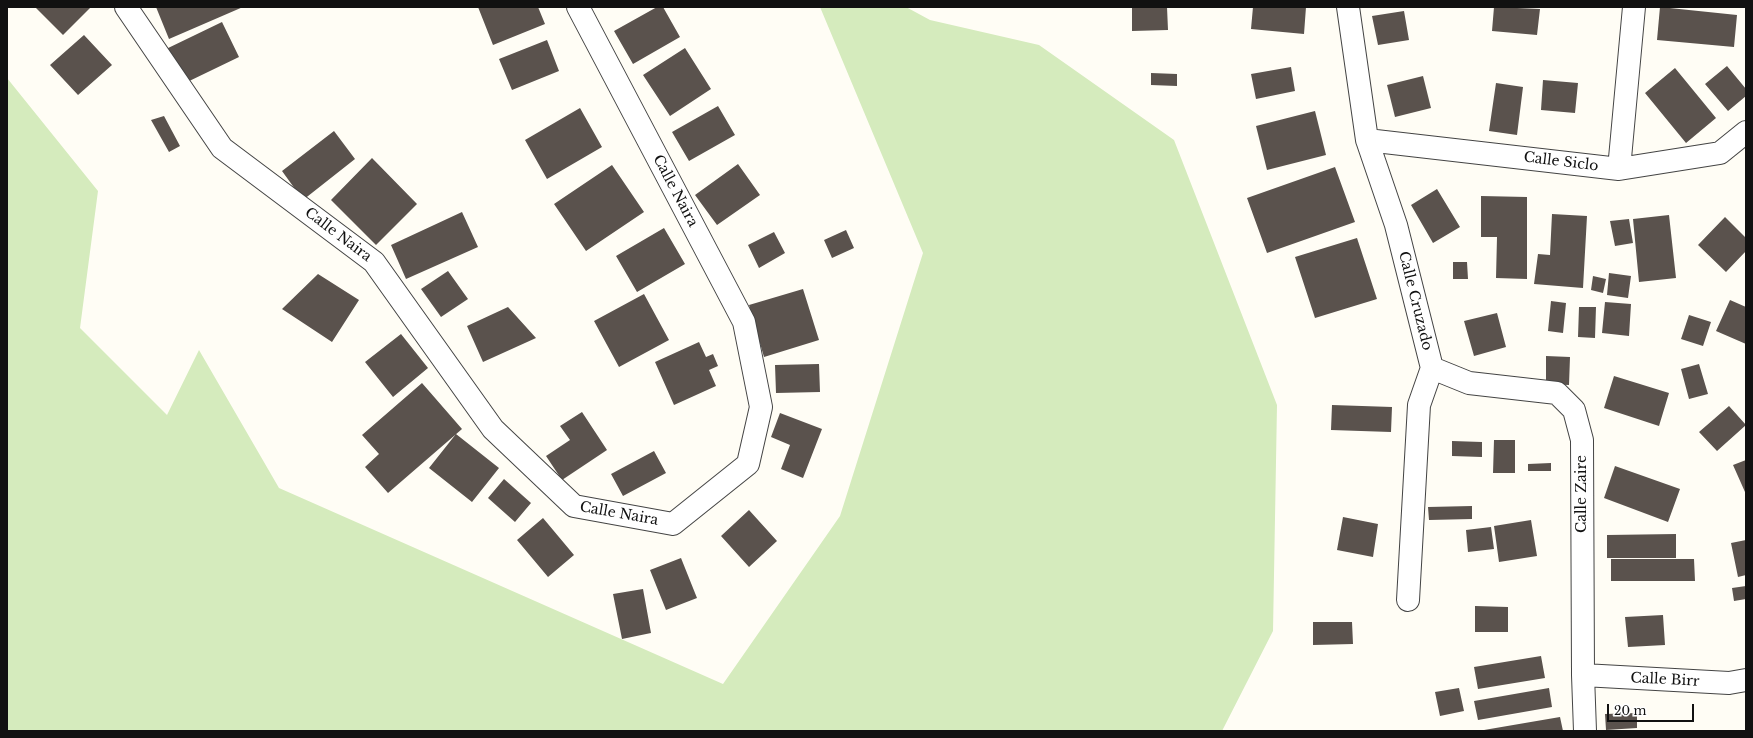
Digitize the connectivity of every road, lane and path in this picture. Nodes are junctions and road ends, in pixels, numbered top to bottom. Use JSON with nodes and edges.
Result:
{"nodes":[{"id":1,"x":126,"y":7,"type":"edge"},
{"id":2,"x":578,"y":7,"type":"edge"},
{"id":3,"x":1348,"y":7,"type":"edge"},
{"id":4,"x":1634,"y":7,"type":"edge"},
{"id":5,"x":1746,"y":132,"type":"edge"},
{"id":6,"x":1367,"y":140,"type":"junction"},
{"id":7,"x":1619,"y":169,"type":"junction"},
{"id":8,"x":1432,"y":368,"type":"junction"},
{"id":9,"x":1408,"y":600,"type":"dead end"},
{"id":10,"x":1583,"y":675,"type":"junction"},
{"id":11,"x":1746,"y":680,"type":"edge"},
{"id":12,"x":1585,"y":731,"type":"edge"}],
"edges":[{"from":1,"to":2,"type":"street","name":"Calle Naira"},
{"from":3,"to":6,"type":"street","name":"Calle Cruzado"},
{"from":4,"to":7,"type":"street"},
{"from":5,"to":7,"type":"street","name":"Calle Siclo"},
{"from":6,"to":7,"type":"street","name":"Calle Siclo"},
{"from":6,"to":8,"type":"street","name":"Calle Cruzado"},
{"from":8,"to":9,"type":"street","name":"Calle Cruzado"},
{"from":8,"to":10,"type":"street","name":"Calle Zaire"},
{"from":10,"to":11,"type":"street","name":"Calle Birr"},
{"from":10,"to":12,"type":"street","name":"Calle Zaire"}]}
